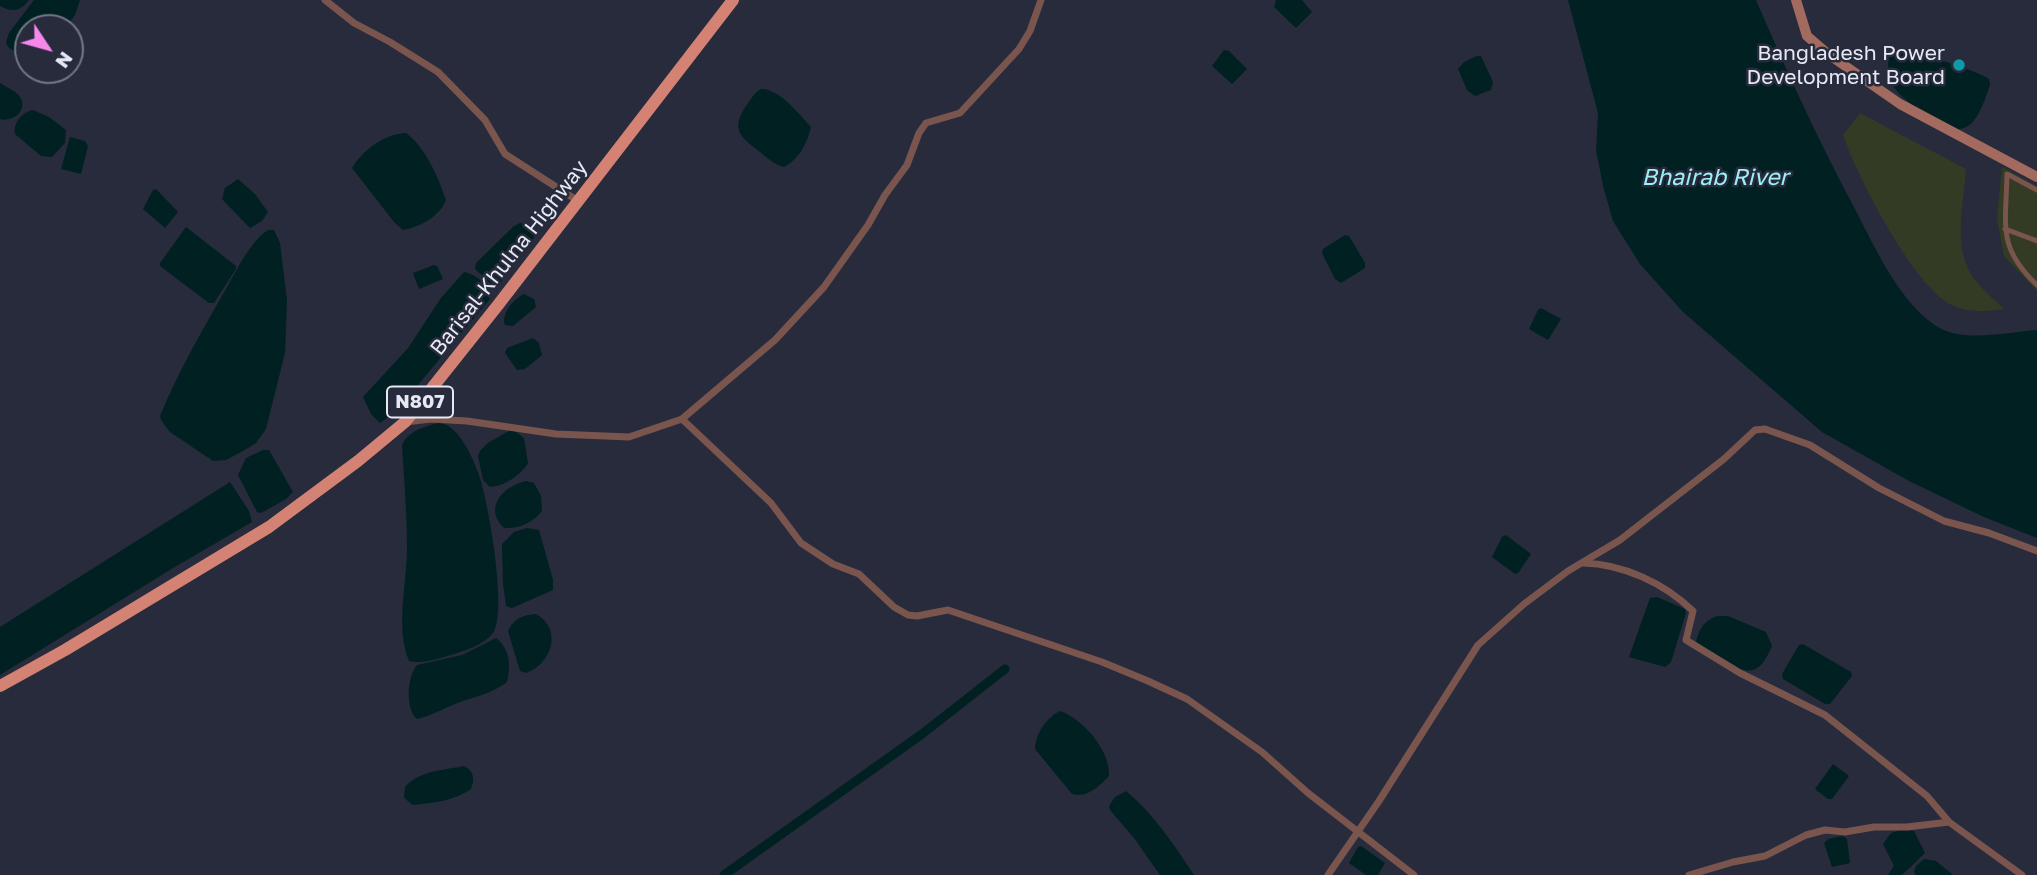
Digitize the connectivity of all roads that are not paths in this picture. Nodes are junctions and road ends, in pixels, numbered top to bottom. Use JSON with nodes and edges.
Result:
{"nodes":[{"id":1,"x":325,"y":0,"type":"edge"},
{"id":2,"x":733,"y":0,"type":"edge"},
{"id":3,"x":1041,"y":0,"type":"edge"},
{"id":4,"x":1796,"y":0,"type":"edge"},
{"id":5,"x":2037,"y":177,"type":"edge"},
{"id":6,"x":2037,"y":190,"type":"edge"},
{"id":7,"x":578,"y":201,"type":"junction"},
{"id":8,"x":2006,"y":229,"type":"junction"},
{"id":9,"x":2037,"y":241,"type":"edge"},
{"id":10,"x":2037,"y":283,"type":"edge"},
{"id":11,"x":682,"y":419,"type":"junction"},
{"id":12,"x":405,"y":422,"type":"junction"},
{"id":13,"x":2037,"y":551,"type":"edge"},
{"id":14,"x":1581,"y":563,"type":"junction"},
{"id":15,"x":0,"y":686,"type":"edge"},
{"id":16,"x":1949,"y":822,"type":"junction"},
{"id":17,"x":1357,"y":831,"type":"junction"},
{"id":18,"x":1328,"y":875,"type":"edge"},
{"id":19,"x":1414,"y":875,"type":"edge"},
{"id":20,"x":1689,"y":875,"type":"edge"},
{"id":21,"x":2022,"y":875,"type":"edge"}],
"edges":[{"from":1,"to":7,"type":"street"},
{"from":2,"to":7,"type":"highway","name":"Barisal-Khulna Highway","number":"N807"},
{"from":3,"to":11,"type":"street"},
{"from":4,"to":5,"type":"main road"},
{"from":6,"to":8,"type":"street"},
{"from":7,"to":12,"type":"highway","name":"Barisal-Khulna Highway","number":"N807"},
{"from":8,"to":9,"type":"street"},
{"from":8,"to":10,"type":"street"},
{"from":11,"to":12,"type":"street"},
{"from":11,"to":17,"type":"street"},
{"from":12,"to":15,"type":"highway","name":"Barisal-Khulna Highway","number":"N807"},
{"from":13,"to":14,"type":"street"},
{"from":14,"to":16,"type":"street"},
{"from":14,"to":17,"type":"street"},
{"from":16,"to":20,"type":"street"},
{"from":16,"to":21,"type":"street"},
{"from":17,"to":18,"type":"street"},
{"from":17,"to":19,"type":"street"}]}
